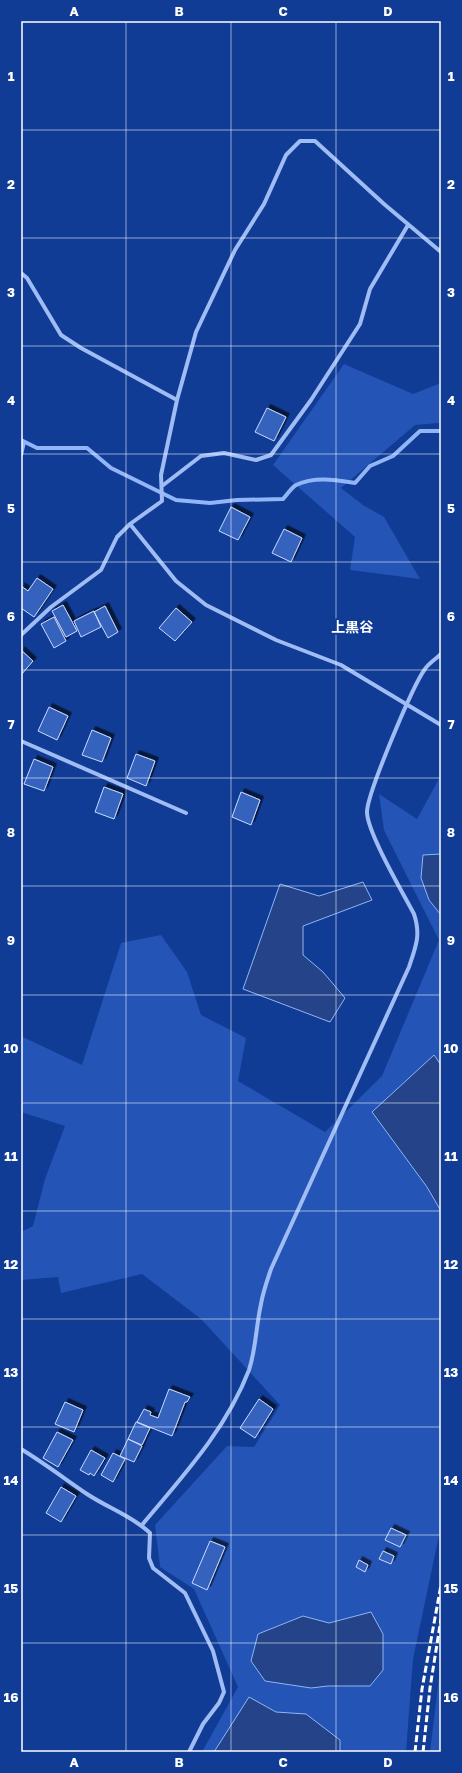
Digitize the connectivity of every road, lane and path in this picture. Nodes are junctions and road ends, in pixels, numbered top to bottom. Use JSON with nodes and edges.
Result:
{"nodes":[{"id":1,"x":408,"y":225,"type":"junction"},
{"id":2,"x":441,"y":252,"type":"edge"},
{"id":3,"x":21,"y":273,"type":"edge"},
{"id":4,"x":177,"y":400,"type":"junction"},
{"id":5,"x":162,"y":486,"type":"junction"},
{"id":6,"x":130,"y":524,"type":"junction"},
{"id":7,"x":21,"y":635,"type":"edge"},
{"id":8,"x":441,"y":654,"type":"edge"},
{"id":9,"x":408,"y":704,"type":"junction"},
{"id":10,"x":441,"y":725,"type":"edge"},
{"id":11,"x":21,"y":741,"type":"edge"},
{"id":12,"x":186,"y":814,"type":"dead end"},
{"id":13,"x":21,"y":1449,"type":"edge"},
{"id":14,"x":142,"y":1525,"type":"junction"},
{"id":15,"x":189,"y":1752,"type":"edge"}],
"edges":[{"from":1,"to":2,"type":"street"},
{"from":1,"to":4,"type":"street"},
{"from":1,"to":5,"type":"street"},
{"from":3,"to":4,"type":"street"},
{"from":4,"to":5,"type":"street"},
{"from":5,"to":6,"type":"street"},
{"from":6,"to":7,"type":"street"},
{"from":6,"to":9,"type":"street"},
{"from":8,"to":9,"type":"street"},
{"from":9,"to":10,"type":"street"},
{"from":9,"to":14,"type":"street"},
{"from":11,"to":12,"type":"street"},
{"from":13,"to":14,"type":"street"},
{"from":14,"to":15,"type":"street"}]}
